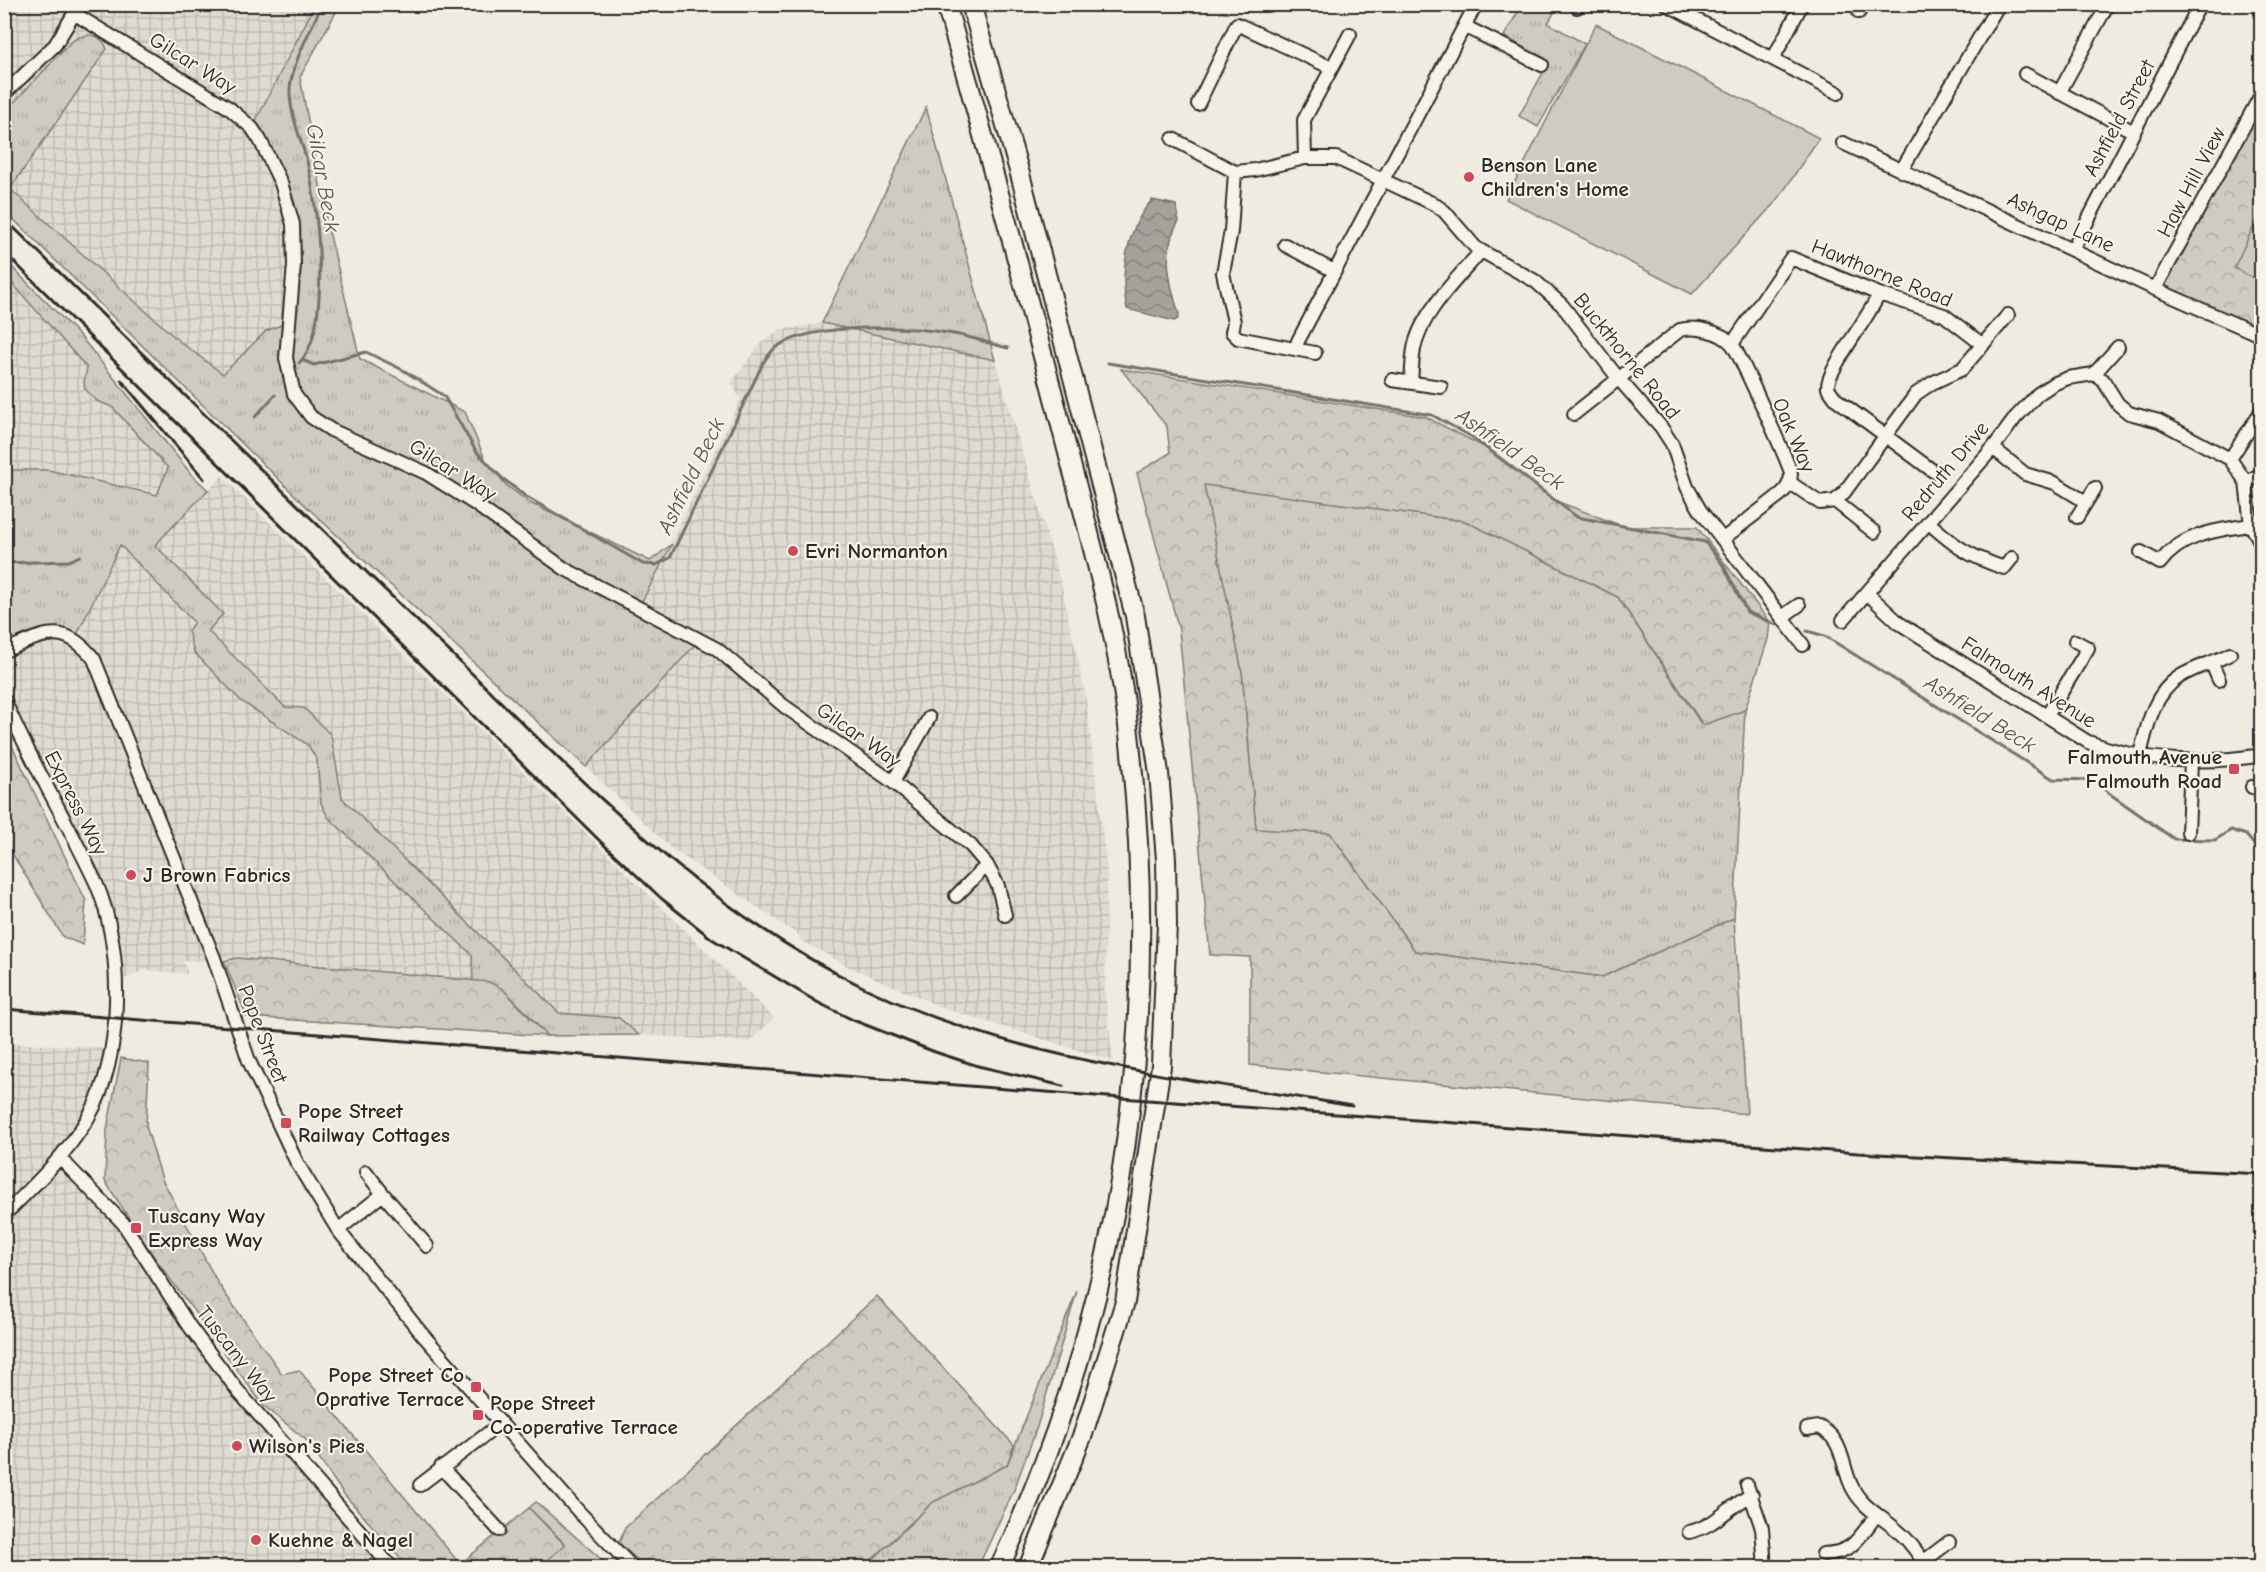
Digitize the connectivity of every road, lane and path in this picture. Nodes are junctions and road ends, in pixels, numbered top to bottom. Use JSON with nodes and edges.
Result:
{"nodes":[{"id":1,"x":946,"y":4,"type":"edge"},
{"id":2,"x":971,"y":4,"type":"edge"},
{"id":3,"x":981,"y":4,"type":"edge"},
{"id":4,"x":1476,"y":4,"type":"edge"},
{"id":5,"x":1802,"y":4,"type":"edge"},
{"id":6,"x":1999,"y":4,"type":"edge"},
{"id":7,"x":2109,"y":4,"type":"edge"},
{"id":8,"x":2200,"y":4,"type":"edge"},
{"id":9,"x":1668,"y":5,"type":"edge"},
{"id":10,"x":77,"y":9,"type":"edge"},
{"id":11,"x":1466,"y":27,"type":"junction"},
{"id":12,"x":1350,"y":34,"type":"dead end"},
{"id":13,"x":1773,"y":59,"type":"junction"},
{"id":14,"x":1542,"y":66,"type":"dead end"},
{"id":15,"x":1332,"y":68,"type":"junction"},
{"id":16,"x":2025,"y":74,"type":"dead end"},
{"id":17,"x":4,"y":93,"type":"edge"},
{"id":18,"x":1838,"y":93,"type":"dead end"},
{"id":19,"x":2059,"y":93,"type":"junction"},
{"id":20,"x":2262,"y":93,"type":"edge"},
{"id":21,"x":1198,"y":104,"type":"dead end"},
{"id":22,"x":2133,"y":132,"type":"junction"},
{"id":23,"x":1173,"y":139,"type":"dead end"},
{"id":24,"x":1844,"y":143,"type":"dead end"},
{"id":25,"x":1305,"y":158,"type":"junction"},
{"id":26,"x":1901,"y":171,"type":"junction"},
{"id":27,"x":1235,"y":172,"type":"junction"},
{"id":28,"x":1020,"y":174,"type":"junction"},
{"id":29,"x":1381,"y":179,"type":"junction"},
{"id":30,"x":1285,"y":245,"type":"dead end"},
{"id":31,"x":2073,"y":249,"type":"junction"},
{"id":32,"x":1481,"y":251,"type":"junction"},
{"id":33,"x":1334,"y":271,"type":"junction"},
{"id":34,"x":2156,"y":290,"type":"junction"},
{"id":35,"x":1879,"y":294,"type":"junction"},
{"id":36,"x":2008,"y":315,"type":"dead end"},
{"id":37,"x":2262,"y":336,"type":"edge"},
{"id":38,"x":1732,"y":344,"type":"junction"},
{"id":39,"x":1983,"y":345,"type":"junction"},
{"id":40,"x":2118,"y":347,"type":"dead end"},
{"id":41,"x":1296,"y":349,"type":"junction"},
{"id":42,"x":1315,"y":353,"type":"dead end"},
{"id":43,"x":2094,"y":374,"type":"junction"},
{"id":44,"x":1618,"y":378,"type":"junction"},
{"id":45,"x":1392,"y":380,"type":"dead end"},
{"id":46,"x":1411,"y":382,"type":"junction"},
{"id":47,"x":1441,"y":387,"type":"dead end"},
{"id":48,"x":2262,"y":410,"type":"edge"},
{"id":49,"x":1574,"y":414,"type":"dead end"},
{"id":50,"x":1886,"y":436,"type":"junction"},
{"id":51,"x":1993,"y":448,"type":"junction"},
{"id":52,"x":2230,"y":459,"type":"junction"},
{"id":53,"x":1933,"y":471,"type":"dead end"},
{"id":54,"x":2262,"y":474,"type":"edge"},
{"id":55,"x":1790,"y":482,"type":"junction"},
{"id":56,"x":2246,"y":482,"type":"junction"},
{"id":57,"x":2095,"y":488,"type":"dead end"},
{"id":58,"x":1835,"y":501,"type":"junction"},
{"id":59,"x":2086,"y":502,"type":"junction"},
{"id":60,"x":2077,"y":517,"type":"dead end"},
{"id":61,"x":1928,"y":522,"type":"junction"},
{"id":62,"x":2251,"y":525,"type":"junction"},
{"id":63,"x":1874,"y":532,"type":"dead end"},
{"id":64,"x":1724,"y":539,"type":"junction"},
{"id":65,"x":2262,"y":545,"type":"edge"},
{"id":66,"x":2140,"y":552,"type":"dead end"},
{"id":67,"x":2012,"y":558,"type":"dead end"},
{"id":68,"x":1867,"y":594,"type":"junction"},
{"id":69,"x":1799,"y":605,"type":"dead end"},
{"id":70,"x":1782,"y":617,"type":"junction"},
{"id":71,"x":1843,"y":620,"type":"dead end"},
{"id":72,"x":2075,"y":641,"type":"dead end"},
{"id":73,"x":1803,"y":645,"type":"dead end"},
{"id":74,"x":4,"y":651,"type":"edge"},
{"id":75,"x":2230,"y":654,"type":"dead end"},
{"id":76,"x":2211,"y":664,"type":"junction"},
{"id":77,"x":2219,"y":680,"type":"dead end"},
{"id":78,"x":4,"y":699,"type":"edge"},
{"id":79,"x":2046,"y":716,"type":"junction"},
{"id":80,"x":929,"y":718,"type":"dead end"},
{"id":81,"x":2140,"y":754,"type":"junction"},
{"id":82,"x":2262,"y":755,"type":"edge"},
{"id":83,"x":2191,"y":761,"type":"junction"},
{"id":84,"x":893,"y":782,"type":"junction"},
{"id":85,"x":2188,"y":833,"type":"dead end"},
{"id":86,"x":987,"y":865,"type":"junction"},
{"id":87,"x":956,"y":896,"type":"dead end"},
{"id":88,"x":1005,"y":915,"type":"dead end"},
{"id":89,"x":60,"y":1158,"type":"junction"},
{"id":90,"x":366,"y":1172,"type":"dead end"},
{"id":91,"x":383,"y":1194,"type":"junction"},
{"id":92,"x":4,"y":1215,"type":"edge"},
{"id":93,"x":338,"y":1230,"type":"junction"},
{"id":94,"x":427,"y":1246,"type":"dead end"},
{"id":95,"x":500,"y":1424,"type":"junction"},
{"id":96,"x":1817,"y":1425,"type":"dead end"},
{"id":97,"x":441,"y":1467,"type":"junction"},
{"id":98,"x":420,"y":1485,"type":"dead end"},
{"id":99,"x":1876,"y":1516,"type":"junction"},
{"id":100,"x":499,"y":1530,"type":"dead end"},
{"id":101,"x":1689,"y":1532,"type":"dead end"},
{"id":102,"x":1949,"y":1542,"type":"dead end"},
{"id":103,"x":1823,"y":1554,"type":"dead end"},
{"id":104,"x":1919,"y":1564,"type":"edge"},
{"id":105,"x":392,"y":1568,"type":"edge"},
{"id":106,"x":633,"y":1568,"type":"edge"},
{"id":107,"x":999,"y":1568,"type":"edge"},
{"id":108,"x":1028,"y":1568,"type":"edge"},
{"id":109,"x":1765,"y":1568,"type":"edge"}],
"edges":[{"from":1,"to":107,"type":"highway"},
{"from":2,"to":28,"type":"highway"},
{"from":3,"to":28,"type":"highway"},
{"from":4,"to":11,"type":"street"},
{"from":5,"to":13,"type":"street"},
{"from":6,"to":26,"type":"street"},
{"from":7,"to":19,"type":"street"},
{"from":8,"to":22,"type":"street","name":"Ashfield Street"},
{"from":9,"to":13,"type":"street"},
{"from":10,"to":17,"type":"street"},
{"from":10,"to":84,"type":"street","name":"Gilcar Way"},
{"from":11,"to":14,"type":"street"},
{"from":11,"to":29,"type":"street"},
{"from":12,"to":15,"type":"street"},
{"from":13,"to":18,"type":"street"},
{"from":15,"to":21,"type":"street"},
{"from":15,"to":25,"type":"street"},
{"from":16,"to":19,"type":"street"},
{"from":19,"to":22,"type":"street"},
{"from":20,"to":34,"type":"street","name":"Haw Hill View"},
{"from":22,"to":31,"type":"street","name":"Ashfield Street"},
{"from":23,"to":27,"type":"street"},
{"from":24,"to":26,"type":"street","name":"Ashgap Lane"},
{"from":25,"to":27,"type":"street","name":"Buckthorne Road"},
{"from":25,"to":29,"type":"street","name":"Buckthorne Road"},
{"from":26,"to":31,"type":"street","name":"Ashgap Lane"},
{"from":27,"to":41,"type":"street"},
{"from":28,"to":108,"type":"highway"},
{"from":29,"to":32,"type":"street","name":"Buckthorne Road"},
{"from":29,"to":33,"type":"street"},
{"from":30,"to":33,"type":"street"},
{"from":31,"to":34,"type":"street","name":"Ashgap Lane"},
{"from":32,"to":44,"type":"street","name":"Buckthorne Road"},
{"from":32,"to":46,"type":"street"},
{"from":33,"to":41,"type":"street"},
{"from":34,"to":37,"type":"street","name":"Ashgap Lane"},
{"from":35,"to":38,"type":"street","name":"Hawthorne Road"},
{"from":35,"to":39,"type":"street","name":"Hawthorne Road"},
{"from":35,"to":50,"type":"street"},
{"from":36,"to":39,"type":"street"},
{"from":38,"to":44,"type":"street"},
{"from":38,"to":55,"type":"street","name":"Oak Way"},
{"from":39,"to":50,"type":"street"},
{"from":40,"to":43,"type":"street"},
{"from":41,"to":42,"type":"street"},
{"from":43,"to":51,"type":"street","name":"Redruth Drive"},
{"from":43,"to":52,"type":"street"},
{"from":44,"to":49,"type":"street"},
{"from":44,"to":64,"type":"street","name":"Buckthorne Road"},
{"from":45,"to":46,"type":"street"},
{"from":46,"to":47,"type":"street"},
{"from":48,"to":52,"type":"street"},
{"from":50,"to":53,"type":"street"},
{"from":50,"to":58,"type":"street"},
{"from":51,"to":59,"type":"street"},
{"from":51,"to":61,"type":"street","name":"Redruth Drive"},
{"from":52,"to":56,"type":"street"},
{"from":54,"to":56,"type":"street"},
{"from":55,"to":58,"type":"street","name":"Oak Way"},
{"from":55,"to":64,"type":"street"},
{"from":56,"to":62,"type":"street"},
{"from":57,"to":59,"type":"street"},
{"from":58,"to":63,"type":"street"},
{"from":59,"to":60,"type":"street"},
{"from":61,"to":67,"type":"street"},
{"from":61,"to":68,"type":"street","name":"Redruth Drive"},
{"from":62,"to":65,"type":"street"},
{"from":62,"to":66,"type":"street"},
{"from":64,"to":70,"type":"street","name":"Buckthorne Road"},
{"from":68,"to":71,"type":"street","name":"Redruth Drive"},
{"from":68,"to":79,"type":"street","name":"Falmouth Avenue"},
{"from":69,"to":70,"type":"street"},
{"from":70,"to":73,"type":"street","name":"Buckthorne Road"},
{"from":72,"to":79,"type":"street"},
{"from":74,"to":93,"type":"street","name":"Pope Street"},
{"from":75,"to":76,"type":"street"},
{"from":76,"to":77,"type":"street"},
{"from":76,"to":81,"type":"street"},
{"from":78,"to":89,"type":"street","name":"Express Way"},
{"from":79,"to":81,"type":"street","name":"Falmouth Avenue"},
{"from":80,"to":84,"type":"street"},
{"from":81,"to":83,"type":"street","name":"Falmouth Avenue"},
{"from":82,"to":83,"type":"street","name":"Falmouth Avenue"},
{"from":83,"to":85,"type":"street"},
{"from":84,"to":86,"type":"street","name":"Gilcar Way"},
{"from":86,"to":87,"type":"street"},
{"from":86,"to":88,"type":"street","name":"Gilcar Way"},
{"from":89,"to":92,"type":"street","name":"Express Way"},
{"from":89,"to":105,"type":"street","name":"Tuscany Way"},
{"from":90,"to":91,"type":"street"},
{"from":91,"to":93,"type":"street"},
{"from":91,"to":94,"type":"street"},
{"from":93,"to":95,"type":"street","name":"Pope Street"},
{"from":95,"to":97,"type":"street"},
{"from":95,"to":106,"type":"street","name":"Pope Street"},
{"from":96,"to":99,"type":"street"},
{"from":97,"to":98,"type":"street"},
{"from":97,"to":100,"type":"street"},
{"from":99,"to":103,"type":"street"},
{"from":99,"to":104,"type":"street"},
{"from":101,"to":109,"type":"street"},
{"from":102,"to":104,"type":"street"}]}
